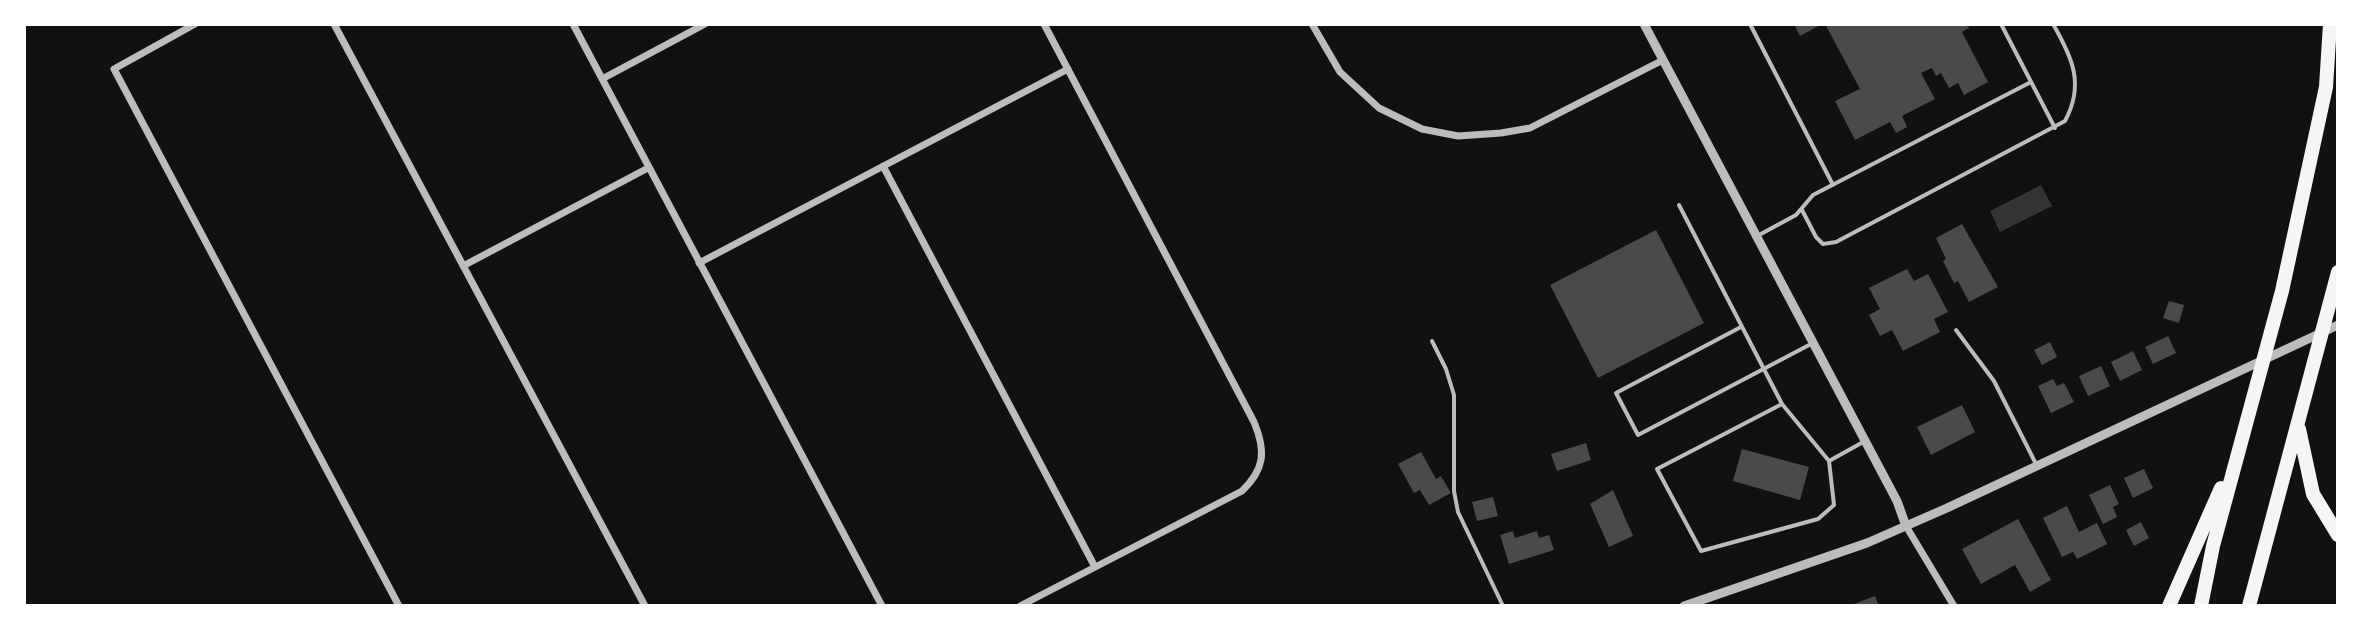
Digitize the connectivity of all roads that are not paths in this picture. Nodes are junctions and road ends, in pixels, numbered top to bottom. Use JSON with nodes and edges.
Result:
{"nodes":[{"id":1,"x":195,"y":24,"type":"edge"},
{"id":2,"x":334,"y":24,"type":"edge"},
{"id":3,"x":573,"y":24,"type":"edge"},
{"id":4,"x":705,"y":24,"type":"edge"},
{"id":5,"x":1044,"y":24,"type":"edge"},
{"id":6,"x":1312,"y":24,"type":"edge"},
{"id":7,"x":1644,"y":24,"type":"edge"},
{"id":8,"x":1750,"y":24,"type":"edge"},
{"id":9,"x":2001,"y":24,"type":"edge"},
{"id":10,"x":2053,"y":24,"type":"edge"},
{"id":11,"x":2330,"y":24,"type":"edge"},
{"id":12,"x":1663,"y":60,"type":"junction"},
{"id":13,"x":1068,"y":69,"type":"junction"},
{"id":14,"x":602,"y":79,"type":"junction"},
{"id":15,"x":2031,"y":82,"type":"junction"},
{"id":16,"x":2055,"y":128,"type":"junction"},
{"id":17,"x":883,"y":166,"type":"junction"},
{"id":18,"x":648,"y":168,"type":"junction"},
{"id":19,"x":1833,"y":185,"type":"junction"},
{"id":20,"x":1679,"y":205,"type":"dead end"},
{"id":21,"x":1802,"y":210,"type":"junction"},
{"id":22,"x":1757,"y":236,"type":"junction"},
{"id":23,"x":699,"y":263,"type":"junction"},
{"id":24,"x":463,"y":266,"type":"junction"},
{"id":25,"x":2338,"y":272,"type":"edge"},
{"id":26,"x":2338,"y":325,"type":"edge"},
{"id":27,"x":1741,"y":327,"type":"junction"},
{"id":28,"x":1956,"y":330,"type":"dead end"},
{"id":29,"x":1432,"y":341,"type":"dead end"},
{"id":30,"x":1814,"y":343,"type":"junction"},
{"id":31,"x":1763,"y":369,"type":"junction"},
{"id":32,"x":1782,"y":404,"type":"junction"},
{"id":33,"x":2298,"y":425,"type":"junction"},
{"id":34,"x":2243,"y":436,"type":"junction"},
{"id":35,"x":1866,"y":441,"type":"junction"},
{"id":36,"x":1829,"y":461,"type":"junction"},
{"id":37,"x":2037,"y":466,"type":"junction"},
{"id":38,"x":1906,"y":526,"type":"junction"},
{"id":39,"x":2338,"y":535,"type":"edge"},
{"id":40,"x":1095,"y":567,"type":"junction"},
{"id":41,"x":399,"y":606,"type":"edge"},
{"id":42,"x":645,"y":606,"type":"edge"},
{"id":43,"x":882,"y":606,"type":"edge"},
{"id":44,"x":1020,"y":606,"type":"edge"},
{"id":45,"x":1503,"y":606,"type":"edge"},
{"id":46,"x":1684,"y":606,"type":"edge"},
{"id":47,"x":1954,"y":606,"type":"edge"},
{"id":48,"x":2169,"y":606,"type":"edge"},
{"id":49,"x":2201,"y":606,"type":"edge"},
{"id":50,"x":2249,"y":606,"type":"edge"}],
"edges":[{"from":1,"to":41,"type":"street"},
{"from":2,"to":24,"type":"street"},
{"from":3,"to":14,"type":"street"},
{"from":4,"to":14,"type":"street"},
{"from":5,"to":13,"type":"street"},
{"from":6,"to":12,"type":"street"},
{"from":7,"to":12,"type":"street"},
{"from":8,"to":19,"type":"lane"},
{"from":9,"to":15,"type":"lane"},
{"from":10,"to":16,"type":"lane"},
{"from":11,"to":34,"type":"highway"},
{"from":12,"to":22,"type":"street"},
{"from":13,"to":17,"type":"street"},
{"from":13,"to":40,"type":"street"},
{"from":14,"to":18,"type":"street"},
{"from":15,"to":16,"type":"lane"},
{"from":15,"to":19,"type":"lane"},
{"from":16,"to":21,"type":"lane"},
{"from":17,"to":23,"type":"street"},
{"from":17,"to":40,"type":"street"},
{"from":18,"to":23,"type":"street"},
{"from":18,"to":24,"type":"street"},
{"from":19,"to":21,"type":"lane"},
{"from":20,"to":27,"type":"lane"},
{"from":21,"to":22,"type":"lane"},
{"from":22,"to":30,"type":"street"},
{"from":23,"to":43,"type":"street"},
{"from":24,"to":42,"type":"street"},
{"from":25,"to":33,"type":"highway"},
{"from":26,"to":37,"type":"street"},
{"from":27,"to":31,"type":"lane"},
{"from":27,"to":31,"type":"lane"},
{"from":28,"to":37,"type":"lane"},
{"from":29,"to":45,"type":"lane"},
{"from":30,"to":31,"type":"lane"},
{"from":30,"to":35,"type":"street"},
{"from":31,"to":32,"type":"lane"},
{"from":32,"to":36,"type":"lane"},
{"from":32,"to":36,"type":"lane"},
{"from":33,"to":39,"type":"highway"},
{"from":33,"to":50,"type":"highway"},
{"from":34,"to":48,"type":"highway"},
{"from":34,"to":49,"type":"highway"},
{"from":35,"to":36,"type":"lane"},
{"from":35,"to":38,"type":"street"},
{"from":37,"to":38,"type":"street"},
{"from":38,"to":46,"type":"street"},
{"from":38,"to":47,"type":"street"},
{"from":40,"to":44,"type":"street"}]}
